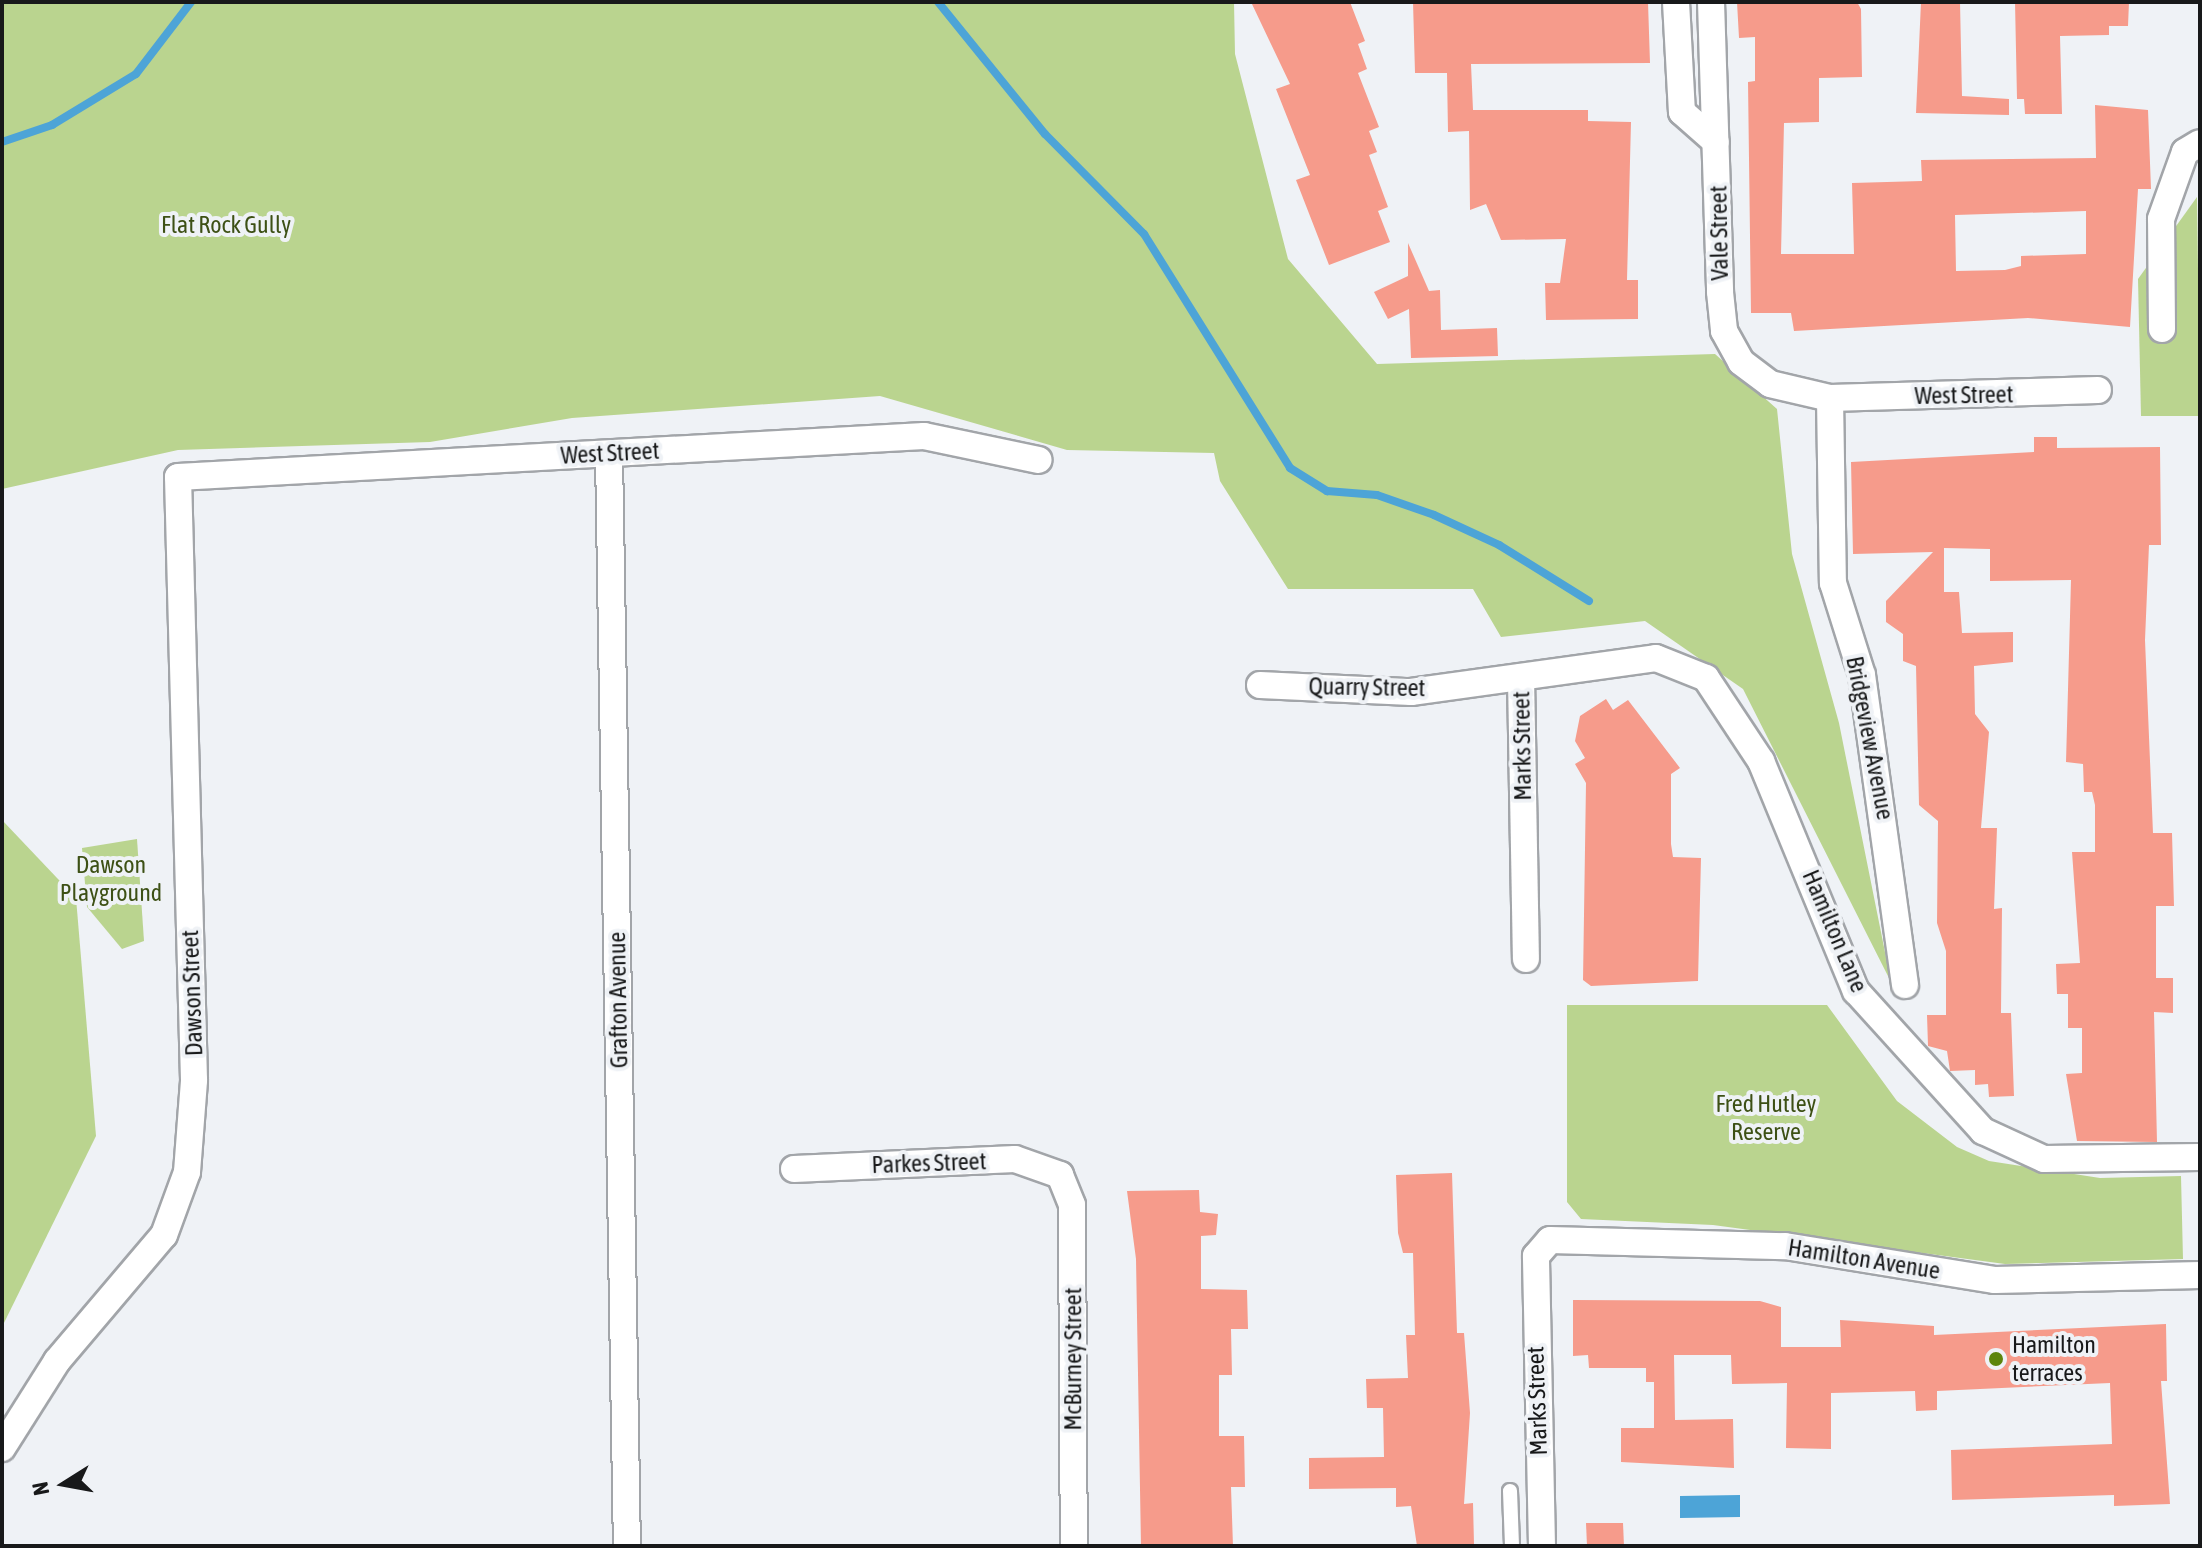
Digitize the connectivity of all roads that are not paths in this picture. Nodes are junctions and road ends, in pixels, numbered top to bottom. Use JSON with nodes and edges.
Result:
{"nodes":[{"id":1,"x":1676,"y":2,"type":"edge"},
{"id":2,"x":1711,"y":2,"type":"edge"},
{"id":3,"x":1716,"y":142,"type":"junction"},
{"id":4,"x":2200,"y":143,"type":"edge"},
{"id":5,"x":2162,"y":329,"type":"dead end"},
{"id":6,"x":2098,"y":390,"type":"dead end"},
{"id":7,"x":1830,"y":398,"type":"junction"},
{"id":8,"x":609,"y":454,"type":"junction"},
{"id":9,"x":1039,"y":460,"type":"dead end"},
{"id":10,"x":178,"y":477,"type":"joint"},
{"id":11,"x":1521,"y":677,"type":"junction"},
{"id":12,"x":1260,"y":685,"type":"dead end"},
{"id":13,"x":1526,"y":959,"type":"dead end"},
{"id":14,"x":1905,"y":985,"type":"dead end"},
{"id":15,"x":2200,"y":1157,"type":"edge"},
{"id":16,"x":794,"y":1169,"type":"dead end"},
{"id":17,"x":1060,"y":1175,"type":"joint"},
{"id":18,"x":1536,"y":1256,"type":"joint"},
{"id":19,"x":2200,"y":1275,"type":"edge"},
{"id":20,"x":2,"y":1448,"type":"edge"},
{"id":21,"x":1510,"y":1491,"type":"dead end"},
{"id":22,"x":627,"y":1546,"type":"edge"},
{"id":23,"x":1074,"y":1546,"type":"edge"},
{"id":24,"x":1512,"y":1546,"type":"edge"},
{"id":25,"x":1542,"y":1546,"type":"edge"}],
"edges":[{"from":1,"to":3,"type":"street"},
{"from":2,"to":3,"type":"street","name":"Vale Street"},
{"from":3,"to":7,"type":"street","name":"Vale Street"},
{"from":4,"to":5,"type":"street"},
{"from":6,"to":7,"type":"street","name":"West Street"},
{"from":7,"to":14,"type":"street","name":"Bridgeview Avenue"},
{"from":8,"to":9,"type":"street","name":"West Street"},
{"from":8,"to":10,"type":"street","name":"West Street"},
{"from":8,"to":22,"type":"street","name":"Grafton Avenue"},
{"from":10,"to":20,"type":"street","name":"Dawson Street"},
{"from":11,"to":12,"type":"street","name":"Quarry Street"},
{"from":11,"to":13,"type":"street","name":"Marks Street"},
{"from":11,"to":15,"type":"street","name":"Hamilton Lane"},
{"from":16,"to":17,"type":"street","name":"Parkes Street"},
{"from":17,"to":23,"type":"street","name":"McBurney Street"},
{"from":18,"to":19,"type":"street","name":"Hamilton Avenue"},
{"from":18,"to":25,"type":"street","name":"Marks Street"},
{"from":21,"to":24,"type":"lane"}]}
